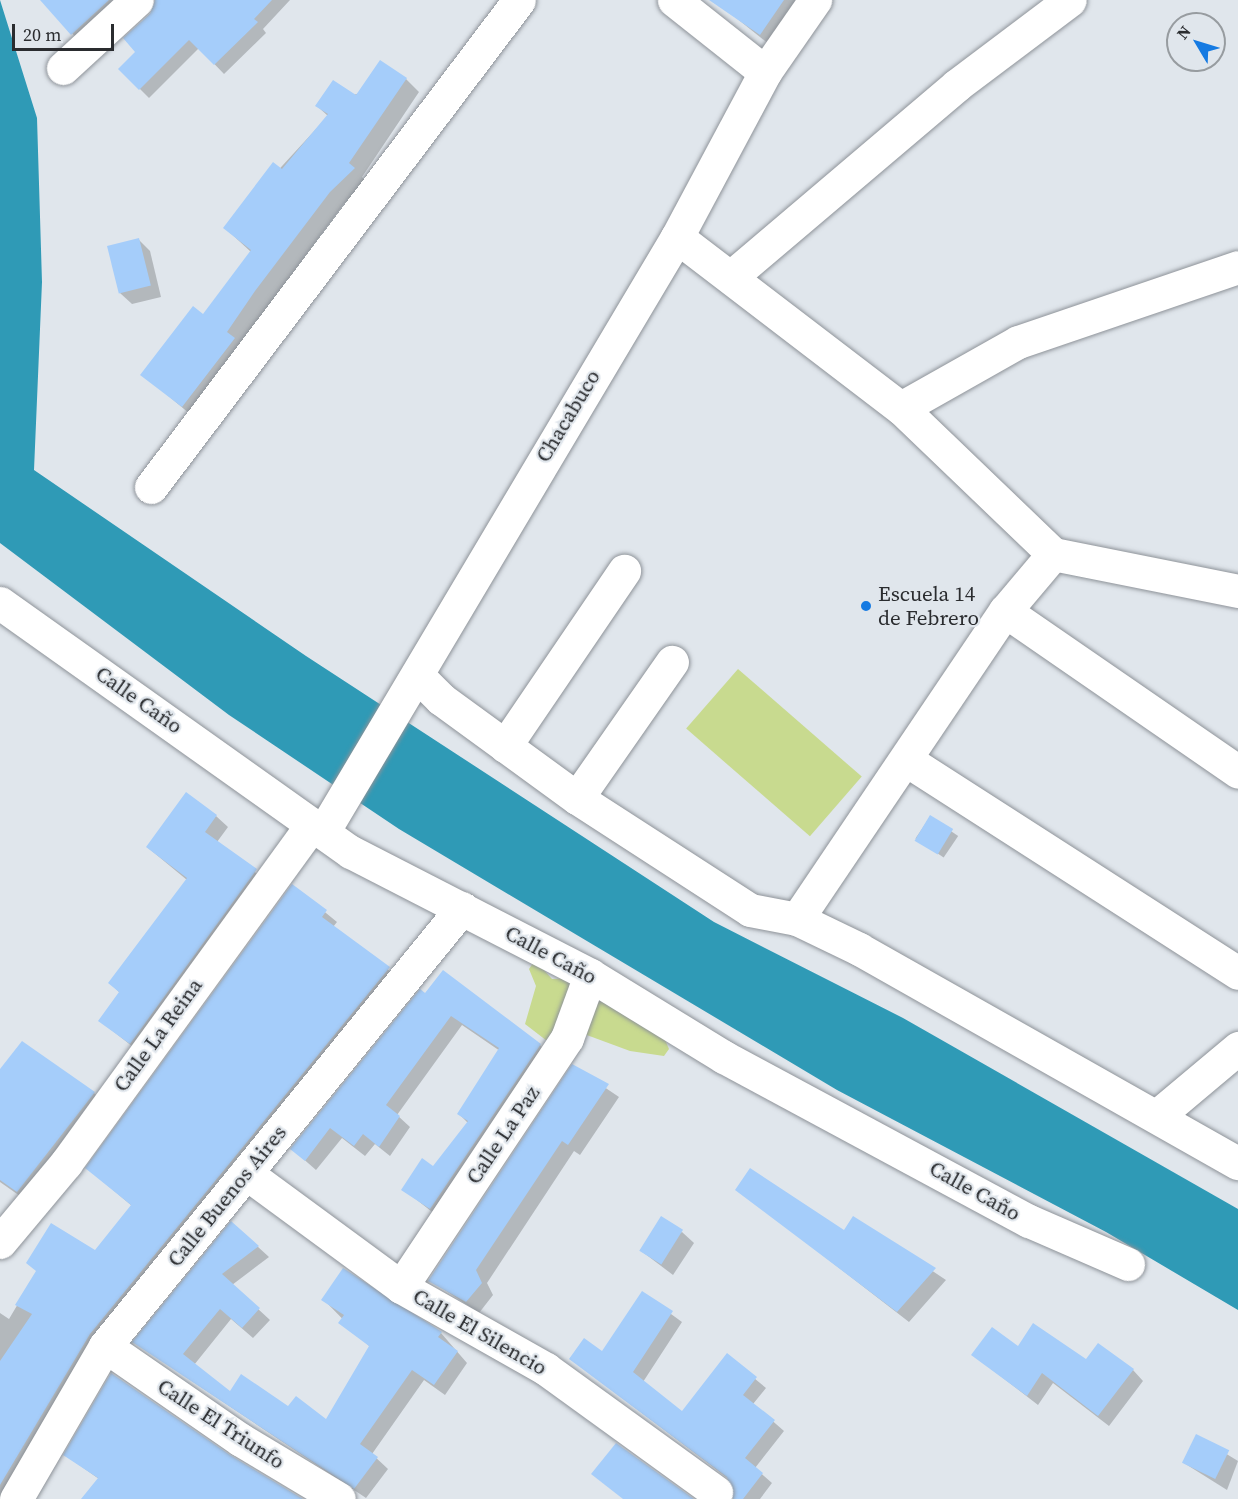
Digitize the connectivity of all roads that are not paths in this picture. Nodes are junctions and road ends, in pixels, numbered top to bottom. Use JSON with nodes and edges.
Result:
{"nodes":[{"id":1,"x":137,"y":0,"type":"edge"},
{"id":2,"x":519,"y":0,"type":"edge"},
{"id":3,"x":674,"y":0,"type":"edge"},
{"id":4,"x":815,"y":0,"type":"edge"},
{"id":5,"x":1070,"y":0,"type":"edge"},
{"id":6,"x":63,"y":68,"type":"dead end"},
{"id":7,"x":765,"y":72,"type":"junction"},
{"id":8,"x":677,"y":237,"type":"junction"},
{"id":9,"x":1238,"y":267,"type":"edge"},
{"id":10,"x":732,"y":276,"type":"junction"},
{"id":11,"x":901,"y":408,"type":"junction"},
{"id":12,"x":151,"y":488,"type":"dead end"},
{"id":13,"x":1053,"y":554,"type":"junction"},
{"id":14,"x":624,"y":571,"type":"dead end"},
{"id":15,"x":1238,"y":591,"type":"edge"},
{"id":16,"x":0,"y":603,"type":"edge"},
{"id":17,"x":1005,"y":611,"type":"junction"},
{"id":18,"x":672,"y":662,"type":"dead end"},
{"id":19,"x":413,"y":685,"type":"junction"},
{"id":20,"x":505,"y":746,"type":"junction"},
{"id":21,"x":908,"y":761,"type":"junction"},
{"id":22,"x":1238,"y":772,"type":"edge"},
{"id":23,"x":577,"y":798,"type":"junction"},
{"id":24,"x":324,"y":823,"type":"junction"},
{"id":25,"x":462,"y":908,"type":"junction"},
{"id":26,"x":796,"y":919,"type":"junction"},
{"id":27,"x":1238,"y":974,"type":"edge"},
{"id":28,"x":590,"y":975,"type":"junction"},
{"id":29,"x":1238,"y":1048,"type":"edge"},
{"id":30,"x":1157,"y":1116,"type":"junction"},
{"id":31,"x":1238,"y":1163,"type":"edge"},
{"id":32,"x":246,"y":1173,"type":"junction"},
{"id":33,"x":0,"y":1242,"type":"edge"},
{"id":34,"x":1128,"y":1264,"type":"dead end"},
{"id":35,"x":401,"y":1287,"type":"junction"},
{"id":36,"x":105,"y":1346,"type":"junction"},
{"id":37,"x":716,"y":1492,"type":"dead end"},
{"id":38,"x":16,"y":1499,"type":"edge"},
{"id":39,"x":339,"y":1499,"type":"edge"}],
"edges":[{"from":1,"to":6,"type":"street"},
{"from":2,"to":12,"type":"street"},
{"from":3,"to":7,"type":"street"},
{"from":4,"to":7,"type":"street","name":"Chacabuco"},
{"from":5,"to":10,"type":"street"},
{"from":7,"to":8,"type":"street","name":"Chacabuco"},
{"from":8,"to":10,"type":"street"},
{"from":8,"to":19,"type":"street","name":"Chacabuco"},
{"from":9,"to":11,"type":"street"},
{"from":10,"to":11,"type":"street"},
{"from":11,"to":13,"type":"street"},
{"from":13,"to":15,"type":"street"},
{"from":13,"to":17,"type":"street"},
{"from":14,"to":20,"type":"street"},
{"from":16,"to":24,"type":"street","name":"Calle Caño"},
{"from":17,"to":21,"type":"street"},
{"from":17,"to":22,"type":"street"},
{"from":18,"to":23,"type":"street"},
{"from":19,"to":20,"type":"street"},
{"from":19,"to":24,"type":"street","name":"Chacabuco"},
{"from":20,"to":23,"type":"street"},
{"from":21,"to":26,"type":"street"},
{"from":21,"to":27,"type":"street"},
{"from":23,"to":26,"type":"street"},
{"from":24,"to":25,"type":"street","name":"Calle Caño"},
{"from":24,"to":33,"type":"street","name":"Calle La Reina"},
{"from":25,"to":28,"type":"street","name":"Calle Caño"},
{"from":25,"to":32,"type":"street","name":"Calle Buenos Aires"},
{"from":26,"to":30,"type":"street"},
{"from":28,"to":34,"type":"street","name":"Calle Caño"},
{"from":28,"to":35,"type":"street","name":"Calle La Paz"},
{"from":29,"to":30,"type":"street"},
{"from":30,"to":31,"type":"street"},
{"from":32,"to":35,"type":"street","name":"Calle El Silencio"},
{"from":32,"to":36,"type":"street","name":"Calle Buenos Aires"},
{"from":35,"to":37,"type":"street","name":"Calle El Silencio"},
{"from":36,"to":38,"type":"street","name":"Calle Buenos Aires"},
{"from":36,"to":39,"type":"street","name":"Calle El Triunfo"}]}
